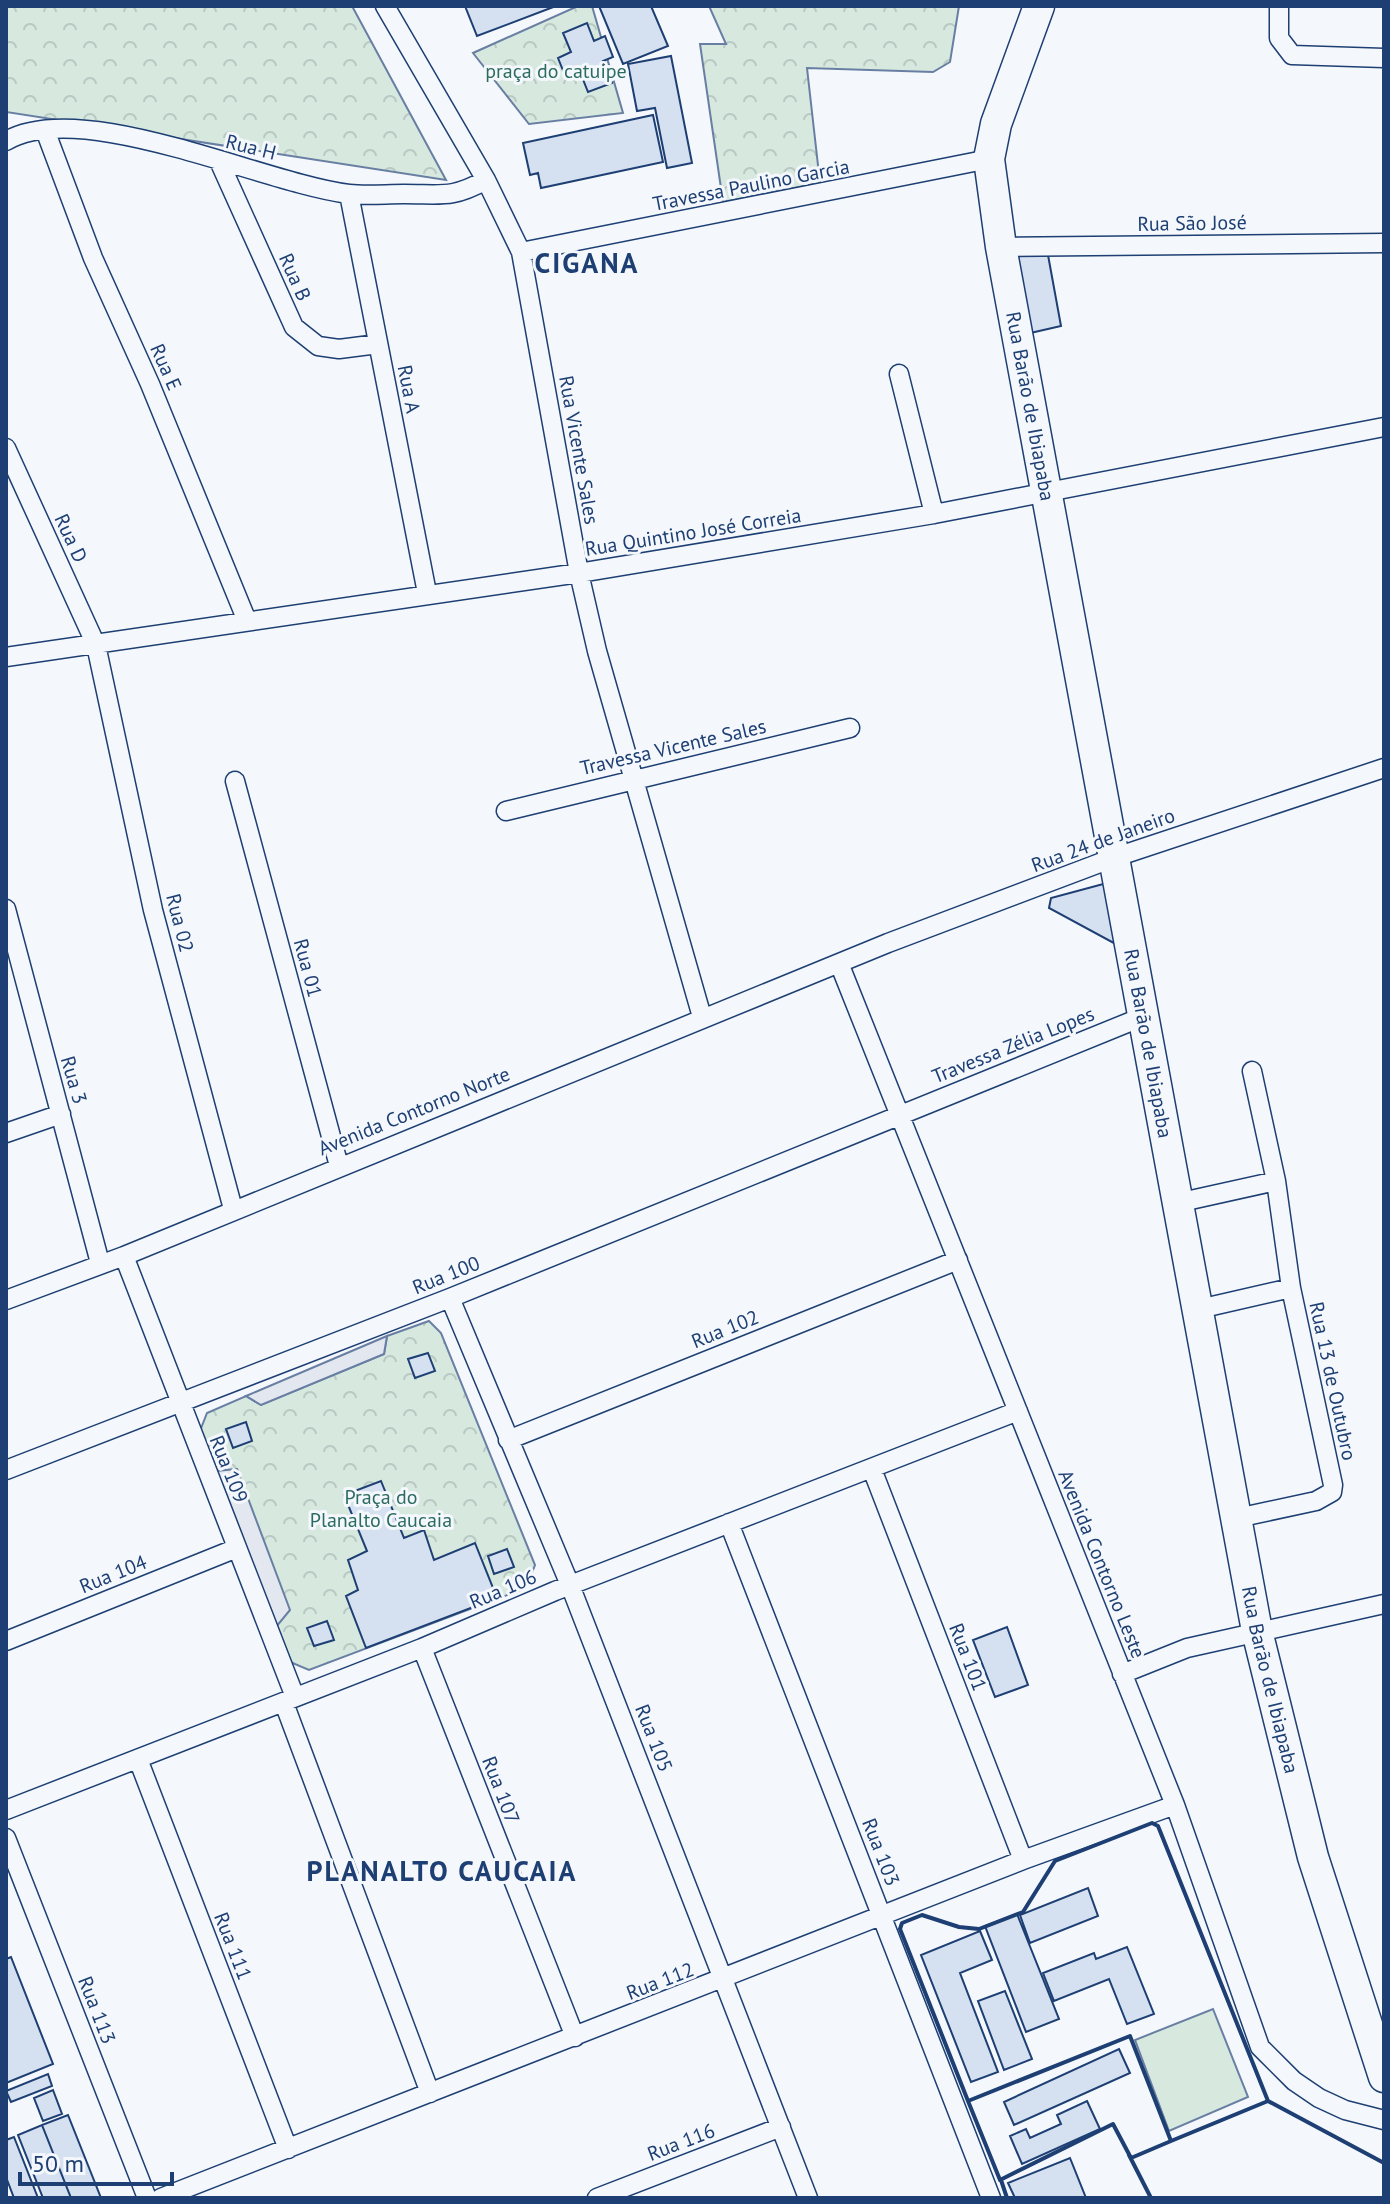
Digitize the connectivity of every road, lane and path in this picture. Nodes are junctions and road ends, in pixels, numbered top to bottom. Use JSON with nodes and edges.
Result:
{"nodes":[{"id":1,"x":385,"y":6,"type":"edge"},
{"id":2,"x":1039,"y":6,"type":"edge"},
{"id":3,"x":1279,"y":6,"type":"edge"},
{"id":4,"x":1384,"y":58,"type":"edge"},
{"id":5,"x":45,"y":130,"type":"junction"},
{"id":6,"x":6,"y":141,"type":"edge"},
{"id":7,"x":989,"y":159,"type":"junction"},
{"id":8,"x":219,"y":161,"type":"junction"},
{"id":9,"x":486,"y":180,"type":"junction"},
{"id":10,"x":349,"y":194,"type":"junction"},
{"id":11,"x":1384,"y":243,"type":"edge"},
{"id":12,"x":1001,"y":247,"type":"junction"},
{"id":13,"x":521,"y":252,"type":"junction"},
{"id":14,"x":378,"y":344,"type":"junction"},
{"id":15,"x":899,"y":374,"type":"dead end"},
{"id":16,"x":1384,"y":427,"type":"edge"},
{"id":17,"x":6,"y":448,"type":"edge"},
{"id":18,"x":1048,"y":495,"type":"junction"},
{"id":19,"x":934,"y":514,"type":"junction"},
{"id":20,"x":579,"y":573,"type":"junction"},
{"id":21,"x":427,"y":593,"type":"junction"},
{"id":22,"x":247,"y":621,"type":"junction"},
{"id":23,"x":96,"y":645,"type":"junction"},
{"id":24,"x":6,"y":657,"type":"edge"},
{"id":25,"x":850,"y":728,"type":"dead end"},
{"id":26,"x":1384,"y":768,"type":"edge"},
{"id":27,"x":635,"y":777,"type":"junction"},
{"id":28,"x":235,"y":781,"type":"dead end"},
{"id":29,"x":506,"y":811,"type":"dead end"},
{"id":30,"x":1113,"y":858,"type":"junction"},
{"id":31,"x":6,"y":909,"type":"edge"},
{"id":32,"x":839,"y":963,"type":"junction"},
{"id":33,"x":13,"y":966,"type":"edge"},
{"id":34,"x":702,"y":1017,"type":"junction"},
{"id":35,"x":1142,"y":1017,"type":"junction"},
{"id":36,"x":1252,"y":1071,"type":"dead end"},
{"id":37,"x":61,"y":1114,"type":"junction"},
{"id":38,"x":899,"y":1114,"type":"junction"},
{"id":39,"x":6,"y":1133,"type":"edge"},
{"id":40,"x":339,"y":1166,"type":"junction"},
{"id":41,"x":1276,"y":1181,"type":"junction"},
{"id":42,"x":1177,"y":1203,"type":"junction"},
{"id":43,"x":233,"y":1209,"type":"junction"},
{"id":44,"x":124,"y":1256,"type":"junction"},
{"id":45,"x":958,"y":1260,"type":"junction"},
{"id":46,"x":100,"y":1263,"type":"junction"},
{"id":47,"x":1291,"y":1288,"type":"junction"},
{"id":48,"x":450,"y":1298,"type":"junction"},
{"id":49,"x":6,"y":1300,"type":"edge"},
{"id":50,"x":1199,"y":1309,"type":"junction"},
{"id":51,"x":178,"y":1401,"type":"junction"},
{"id":52,"x":1018,"y":1411,"type":"junction"},
{"id":53,"x":508,"y":1440,"type":"junction"},
{"id":54,"x":872,"y":1469,"type":"junction"},
{"id":55,"x":6,"y":1470,"type":"edge"},
{"id":56,"x":1237,"y":1518,"type":"junction"},
{"id":57,"x":729,"y":1523,"type":"junction"},
{"id":58,"x":237,"y":1548,"type":"junction"},
{"id":59,"x":570,"y":1585,"type":"junction"},
{"id":60,"x":1384,"y":1604,"type":"edge"},
{"id":61,"x":1257,"y":1631,"type":"junction"},
{"id":62,"x":6,"y":1641,"type":"edge"},
{"id":63,"x":422,"y":1648,"type":"junction"},
{"id":64,"x":1122,"y":1674,"type":"junction"},
{"id":65,"x":290,"y":1700,"type":"junction"},
{"id":66,"x":138,"y":1759,"type":"junction"},
{"id":67,"x":1175,"y":1805,"type":"junction"},
{"id":68,"x":6,"y":1810,"type":"edge"},
{"id":69,"x":6,"y":1838,"type":"edge"},
{"id":70,"x":1023,"y":1860,"type":"junction"},
{"id":71,"x":882,"y":1916,"type":"junction"},
{"id":72,"x":724,"y":1980,"type":"junction"},
{"id":73,"x":575,"y":2037,"type":"junction"},
{"id":74,"x":1384,"y":2077,"type":"edge"},
{"id":75,"x":430,"y":2093,"type":"junction"},
{"id":76,"x":1384,"y":2120,"type":"edge"},
{"id":77,"x":781,"y":2127,"type":"junction"},
{"id":78,"x":288,"y":2149,"type":"junction"},
{"id":79,"x":147,"y":2198,"type":"edge"},
{"id":80,"x":161,"y":2198,"type":"edge"},
{"id":81,"x":597,"y":2198,"type":"edge"},
{"id":82,"x":808,"y":2198,"type":"edge"},
{"id":83,"x":991,"y":2198,"type":"edge"}],
"edges":[{"from":1,"to":9,"type":"street","name":"Rua Vicente Sales"},
{"from":2,"to":7,"type":"main road","name":"Rua Barão de Ibiapaba"},
{"from":3,"to":4,"type":"street"},
{"from":5,"to":6,"type":"street","name":"Rua H"},
{"from":5,"to":8,"type":"street","name":"Rua H"},
{"from":5,"to":22,"type":"street","name":"Rua E"},
{"from":7,"to":12,"type":"main road","name":"Rua Barão de Ibiapaba"},
{"from":7,"to":13,"type":"street","name":"Travessa Paulino Garcia"},
{"from":8,"to":10,"type":"street","name":"Rua H"},
{"from":8,"to":14,"type":"street","name":"Rua B"},
{"from":9,"to":10,"type":"street","name":"Rua H"},
{"from":9,"to":13,"type":"street","name":"Rua Vicente Sales"},
{"from":10,"to":14,"type":"street","name":"Rua A"},
{"from":11,"to":12,"type":"street","name":"Rua São José"},
{"from":12,"to":18,"type":"main road","name":"Rua Barão de Ibiapaba"},
{"from":13,"to":20,"type":"street","name":"Rua Vicente Sales"},
{"from":14,"to":21,"type":"street","name":"Rua A"},
{"from":15,"to":19,"type":"street"},
{"from":16,"to":18,"type":"street","name":"Rua Quintino José Correia"},
{"from":17,"to":23,"type":"street","name":"Rua D"},
{"from":18,"to":19,"type":"street","name":"Rua Quintino José Correia"},
{"from":18,"to":30,"type":"main road","name":"Rua Barão de Ibiapaba"},
{"from":19,"to":20,"type":"street","name":"Rua Quintino José Correia"},
{"from":20,"to":21,"type":"street","name":"Rua Quintino José Correia"},
{"from":20,"to":27,"type":"street","name":"Rua Vicente Sales"},
{"from":21,"to":22,"type":"street","name":"Rua Quintino José Correia"},
{"from":22,"to":23,"type":"street","name":"Rua Quintino José Correia"},
{"from":23,"to":24,"type":"street","name":"Rua Quintino José Correia"},
{"from":23,"to":43,"type":"street","name":"Rua 02"},
{"from":25,"to":27,"type":"street","name":"Travessa Vicente Sales"},
{"from":26,"to":30,"type":"street","name":"Rua 24 de Janeiro"},
{"from":27,"to":29,"type":"street","name":"Travessa Vicente Sales"},
{"from":27,"to":34,"type":"street","name":"Rua Vicente Sales"},
{"from":28,"to":40,"type":"street","name":"Rua 01"},
{"from":30,"to":32,"type":"street","name":"Rua 24 de Janeiro"},
{"from":30,"to":35,"type":"main road","name":"Rua Barão de Ibiapaba"},
{"from":31,"to":33,"type":"street","name":"Rua 3"},
{"from":32,"to":34,"type":"street","name":"Avenida Contorno Norte"},
{"from":32,"to":38,"type":"street","name":"Avenida Contorno Leste"},
{"from":33,"to":37,"type":"street","name":"Rua 3"},
{"from":34,"to":40,"type":"street","name":"Avenida Contorno Norte"},
{"from":35,"to":38,"type":"street","name":"Travessa Zélia Lopes"},
{"from":35,"to":42,"type":"main road","name":"Rua Barão de Ibiapaba"},
{"from":36,"to":41,"type":"street","name":"Rua 13 de Outubro"},
{"from":37,"to":39,"type":"street"},
{"from":37,"to":46,"type":"street","name":"Rua 3"},
{"from":38,"to":45,"type":"street","name":"Avenida Contorno Leste"},
{"from":38,"to":48,"type":"street","name":"Rua 100"},
{"from":40,"to":43,"type":"street","name":"Avenida Contorno Norte"},
{"from":41,"to":42,"type":"street"},
{"from":41,"to":47,"type":"street","name":"Rua 13 de Outubro"},
{"from":42,"to":50,"type":"main road","name":"Rua Barão de Ibiapaba"},
{"from":43,"to":44,"type":"street","name":"Avenida Contorno Norte"},
{"from":44,"to":46,"type":"street","name":"Avenida Contorno Norte"},
{"from":44,"to":51,"type":"street","name":"Rua 109"},
{"from":45,"to":52,"type":"street","name":"Avenida Contorno Leste"},
{"from":45,"to":53,"type":"street","name":"Rua 102"},
{"from":46,"to":49,"type":"street","name":"Avenida Contorno Norte"},
{"from":47,"to":50,"type":"street"},
{"from":47,"to":56,"type":"street","name":"Rua 13 de Outubro"},
{"from":48,"to":51,"type":"street","name":"Rua 100"},
{"from":48,"to":53,"type":"street","name":"Rua 105"},
{"from":50,"to":56,"type":"main road","name":"Rua Barão de Ibiapaba"},
{"from":51,"to":55,"type":"street","name":"Rua 100"},
{"from":51,"to":58,"type":"street","name":"Rua 109"},
{"from":52,"to":54,"type":"street","name":"Rua 106"},
{"from":52,"to":64,"type":"street","name":"Avenida Contorno Leste"},
{"from":53,"to":59,"type":"street","name":"Rua 105"},
{"from":54,"to":57,"type":"street","name":"Rua 106"},
{"from":54,"to":70,"type":"street","name":"Rua 101"},
{"from":56,"to":61,"type":"main road","name":"Rua Barão de Ibiapaba"},
{"from":57,"to":59,"type":"street","name":"Rua 106"},
{"from":57,"to":71,"type":"street","name":"Rua 103"},
{"from":58,"to":62,"type":"street","name":"Rua 104"},
{"from":58,"to":65,"type":"street","name":"Rua 109"},
{"from":59,"to":63,"type":"street","name":"Rua 106"},
{"from":59,"to":72,"type":"street","name":"Rua 105"},
{"from":60,"to":61,"type":"street"},
{"from":61,"to":64,"type":"street"},
{"from":61,"to":74,"type":"main road","name":"Rua Barão de Ibiapaba"},
{"from":63,"to":65,"type":"street","name":"Rua 106"},
{"from":63,"to":73,"type":"street","name":"Rua 107"},
{"from":64,"to":67,"type":"street","name":"Avenida Contorno Leste"},
{"from":65,"to":66,"type":"street","name":"Rua 106"},
{"from":65,"to":75,"type":"street","name":"Rua 109"},
{"from":66,"to":68,"type":"street","name":"Rua 106"},
{"from":66,"to":78,"type":"street","name":"Rua 111"},
{"from":67,"to":70,"type":"street","name":"Rua 112"},
{"from":67,"to":76,"type":"street","name":"Avenida Contorno Leste"},
{"from":69,"to":79,"type":"street","name":"Rua 113"},
{"from":70,"to":71,"type":"street","name":"Rua 112"},
{"from":71,"to":72,"type":"street","name":"Rua 112"},
{"from":71,"to":83,"type":"street","name":"Rua 103"},
{"from":72,"to":73,"type":"street","name":"Rua 112"},
{"from":72,"to":77,"type":"street","name":"Rua 105"},
{"from":73,"to":75,"type":"street","name":"Rua 112"},
{"from":75,"to":78,"type":"street","name":"Rua 112"},
{"from":77,"to":81,"type":"street","name":"Rua 116"},
{"from":77,"to":82,"type":"street","name":"Rua 105"},
{"from":78,"to":80,"type":"street","name":"Rua 112"}]}
